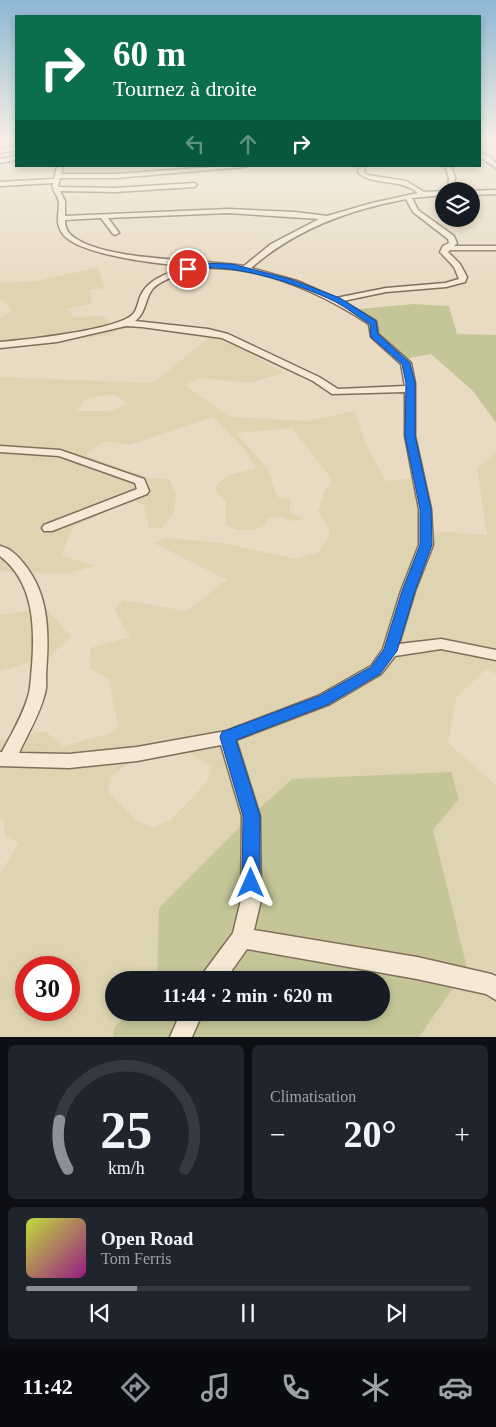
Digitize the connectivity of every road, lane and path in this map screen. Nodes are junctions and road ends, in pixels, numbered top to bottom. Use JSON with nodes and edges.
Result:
{"nodes":[{"id":1,"x":57,"y":186,"type":"edge"},
{"id":2,"x":88,"y":186,"type":"edge"},
{"id":3,"x":172,"y":186,"type":"edge"},
{"id":4,"x":414,"y":186,"type":"edge"},
{"id":5,"x":480,"y":192,"type":"edge"},
{"id":6,"x":496,"y":192,"type":"edge"},
{"id":7,"x":435,"y":193,"type":"edge"},
{"id":8,"x":423,"y":194,"type":"junction"},
{"id":9,"x":408,"y":197,"type":"junction"},
{"id":10,"x":103,"y":216,"type":"junction"},
{"id":11,"x":60,"y":218,"type":"junction"},
{"id":12,"x":328,"y":218,"type":"junction"},
{"id":13,"x":115,"y":233,"type":"dead end"},
{"id":14,"x":446,"y":248,"type":"junction"},
{"id":15,"x":496,"y":248,"type":"edge"},
{"id":16,"x":195,"y":265,"type":"junction"},
{"id":17,"x":245,"y":269,"type":"junction"},
{"id":18,"x":337,"y":300,"type":"junction"},
{"id":19,"x":126,"y":324,"type":"junction"},
{"id":20,"x":0,"y":345,"type":"edge"},
{"id":21,"x":410,"y":389,"type":"junction"},
{"id":22,"x":0,"y":449,"type":"edge"},
{"id":23,"x":48,"y":528,"type":"dead end"},
{"id":24,"x":0,"y":550,"type":"edge"},
{"id":25,"x":390,"y":651,"type":"junction"},
{"id":26,"x":496,"y":655,"type":"edge"},
{"id":27,"x":228,"y":737,"type":"junction"},
{"id":28,"x":4,"y":759,"type":"edge"},
{"id":29,"x":242,"y":938,"type":"junction"},
{"id":30,"x":218,"y":971,"type":"edge"},
{"id":31,"x":496,"y":989,"type":"edge"},
{"id":32,"x":188,"y":1021,"type":"edge"},
{"id":33,"x":181,"y":1037,"type":"edge"}],
"edges":[{"from":1,"to":11,"type":"street"},
{"from":2,"to":3,"type":"street"},
{"from":4,"to":8,"type":"street"},
{"from":5,"to":6,"type":"street"},
{"from":7,"to":8,"type":"street"},
{"from":8,"to":9,"type":"street"},
{"from":9,"to":12,"type":"street"},
{"from":9,"to":14,"type":"street"},
{"from":10,"to":11,"type":"street"},
{"from":10,"to":12,"type":"street"},
{"from":10,"to":13,"type":"street"},
{"from":11,"to":16,"type":"street"},
{"from":12,"to":17,"type":"street"},
{"from":14,"to":15,"type":"street"},
{"from":14,"to":18,"type":"street"},
{"from":16,"to":17,"type":"street"},
{"from":16,"to":19,"type":"street"},
{"from":17,"to":18,"type":"street"},
{"from":18,"to":21,"type":"street"},
{"from":19,"to":20,"type":"street"},
{"from":19,"to":21,"type":"street"},
{"from":21,"to":25,"type":"street"},
{"from":22,"to":23,"type":"street"},
{"from":24,"to":28,"type":"street"},
{"from":25,"to":26,"type":"street"},
{"from":25,"to":27,"type":"street"},
{"from":27,"to":28,"type":"street"},
{"from":27,"to":29,"type":"street"},
{"from":29,"to":30,"type":"street"},
{"from":29,"to":31,"type":"street"},
{"from":32,"to":33,"type":"street"}]}
